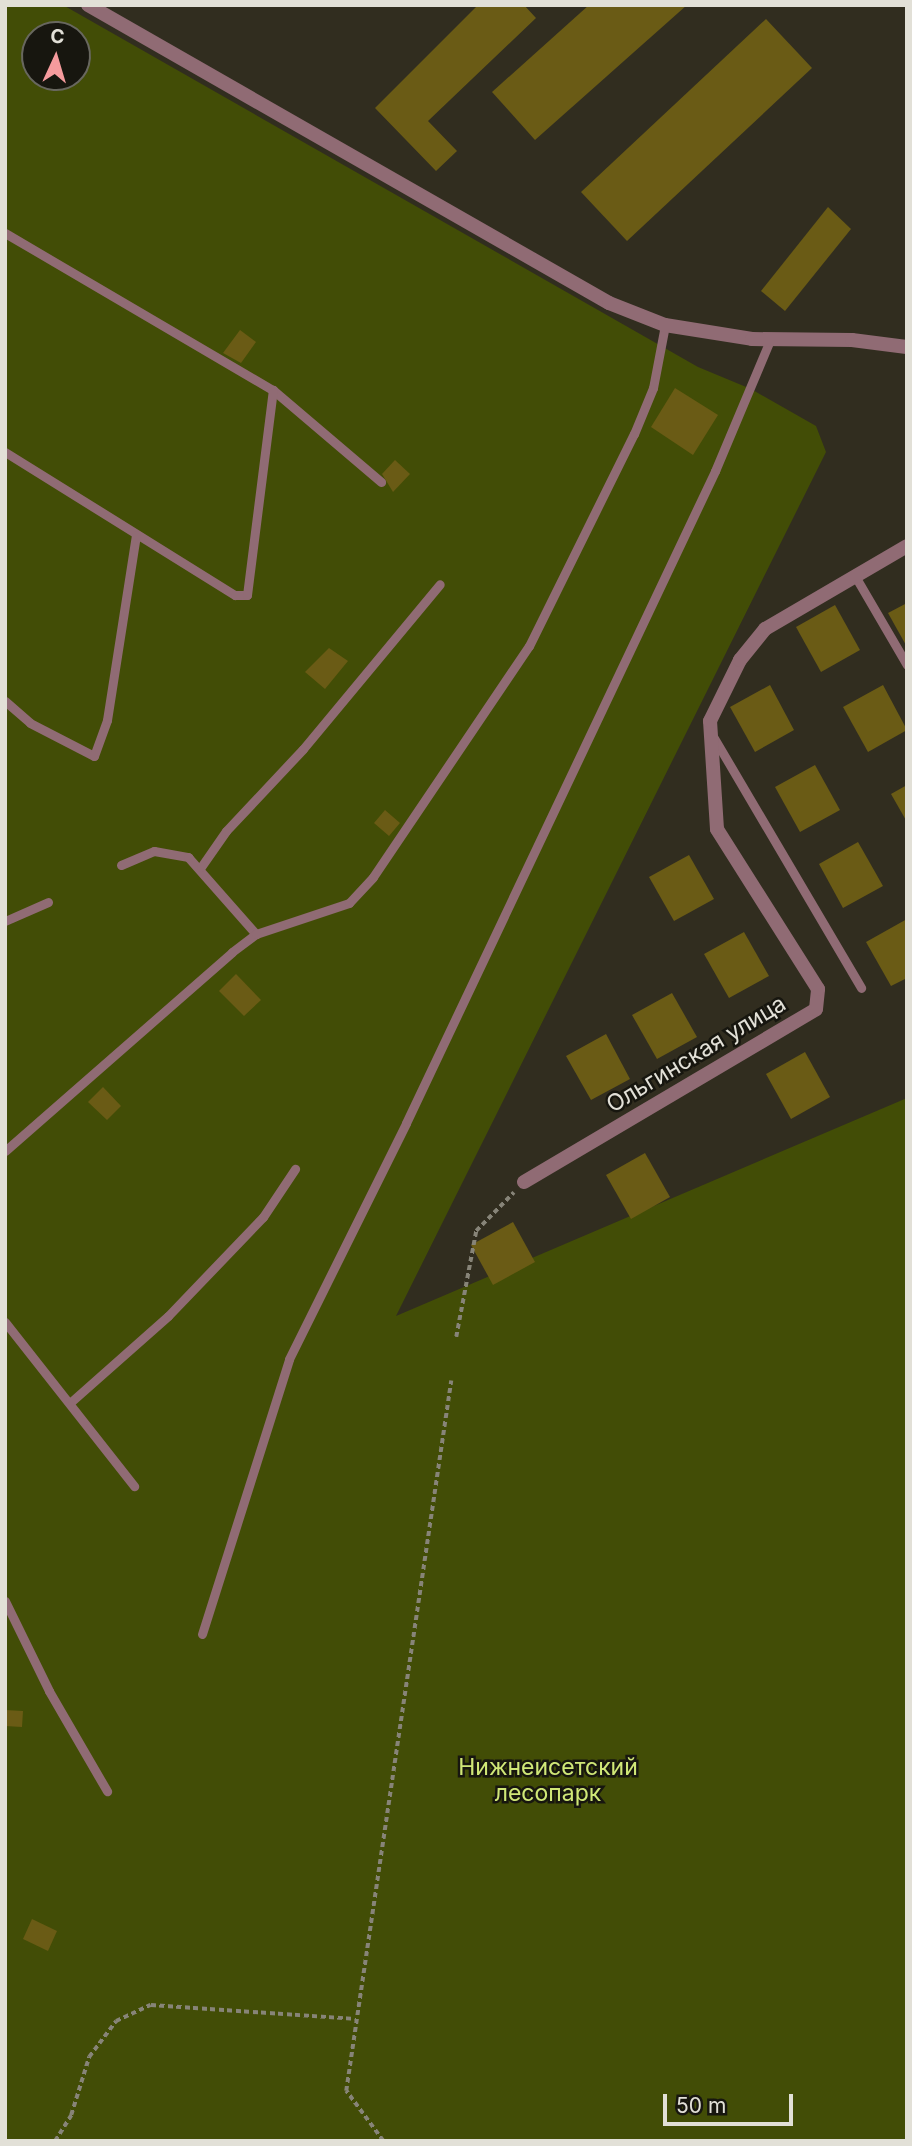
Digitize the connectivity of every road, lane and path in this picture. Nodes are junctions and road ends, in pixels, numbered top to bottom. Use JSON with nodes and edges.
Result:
{"nodes":[{"id":1,"x":88,"y":5,"type":"edge"},
{"id":2,"x":5,"y":233,"type":"edge"},
{"id":3,"x":665,"y":324,"type":"junction"},
{"id":4,"x":770,"y":340,"type":"junction"},
{"id":5,"x":907,"y":347,"type":"edge"},
{"id":6,"x":273,"y":390,"type":"junction"},
{"id":7,"x":5,"y":452,"type":"edge"},
{"id":8,"x":381,"y":482,"type":"dead end"},
{"id":9,"x":136,"y":535,"type":"junction"},
{"id":10,"x":907,"y":546,"type":"edge"},
{"id":11,"x":855,"y":576,"type":"junction"},
{"id":12,"x":440,"y":584,"type":"dead end"},
{"id":13,"x":907,"y":665,"type":"edge"},
{"id":14,"x":5,"y":701,"type":"edge"},
{"id":15,"x":709,"y":731,"type":"junction"},
{"id":16,"x":121,"y":865,"type":"dead end"},
{"id":17,"x":201,"y":867,"type":"junction"},
{"id":18,"x":48,"y":902,"type":"dead end"},
{"id":19,"x":5,"y":920,"type":"edge"},
{"id":20,"x":256,"y":934,"type":"junction"},
{"id":21,"x":861,"y":988,"type":"dead end"},
{"id":22,"x":5,"y":1151,"type":"edge"},
{"id":23,"x":295,"y":1169,"type":"dead end"},
{"id":24,"x":524,"y":1182,"type":"joint"},
{"id":25,"x":5,"y":1322,"type":"edge"},
{"id":26,"x":456,"y":1337,"type":"dead end"},
{"id":27,"x":451,"y":1381,"type":"dead end"},
{"id":28,"x":72,"y":1401,"type":"junction"},
{"id":29,"x":134,"y":1486,"type":"dead end"},
{"id":30,"x":5,"y":1601,"type":"edge"},
{"id":31,"x":202,"y":1634,"type":"dead end"},
{"id":32,"x":107,"y":1791,"type":"dead end"},
{"id":33,"x":356,"y":2019,"type":"junction"},
{"id":34,"x":55,"y":2141,"type":"edge"},
{"id":35,"x":383,"y":2141,"type":"edge"}],
"edges":[{"from":1,"to":3,"type":"street"},
{"from":2,"to":6,"type":"lane"},
{"from":3,"to":4,"type":"street"},
{"from":3,"to":20,"type":"lane"},
{"from":4,"to":5,"type":"street"},
{"from":4,"to":31,"type":"lane"},
{"from":6,"to":8,"type":"lane"},
{"from":6,"to":9,"type":"lane"},
{"from":7,"to":9,"type":"lane"},
{"from":9,"to":14,"type":"lane"},
{"from":10,"to":11,"type":"street","name":"Ольгинская улица"},
{"from":11,"to":13,"type":"lane"},
{"from":11,"to":15,"type":"street","name":"Ольгинская улица"},
{"from":12,"to":17,"type":"lane"},
{"from":15,"to":21,"type":"lane"},
{"from":15,"to":24,"type":"street","name":"Ольгинская улица"},
{"from":16,"to":17,"type":"lane"},
{"from":17,"to":20,"type":"lane"},
{"from":18,"to":19,"type":"lane"},
{"from":20,"to":22,"type":"lane"},
{"from":23,"to":28,"type":"lane"},
{"from":24,"to":26,"type":"path"},
{"from":25,"to":28,"type":"lane"},
{"from":27,"to":33,"type":"path"},
{"from":28,"to":29,"type":"lane"},
{"from":30,"to":32,"type":"lane"},
{"from":33,"to":34,"type":"path"},
{"from":33,"to":35,"type":"path"}]}
